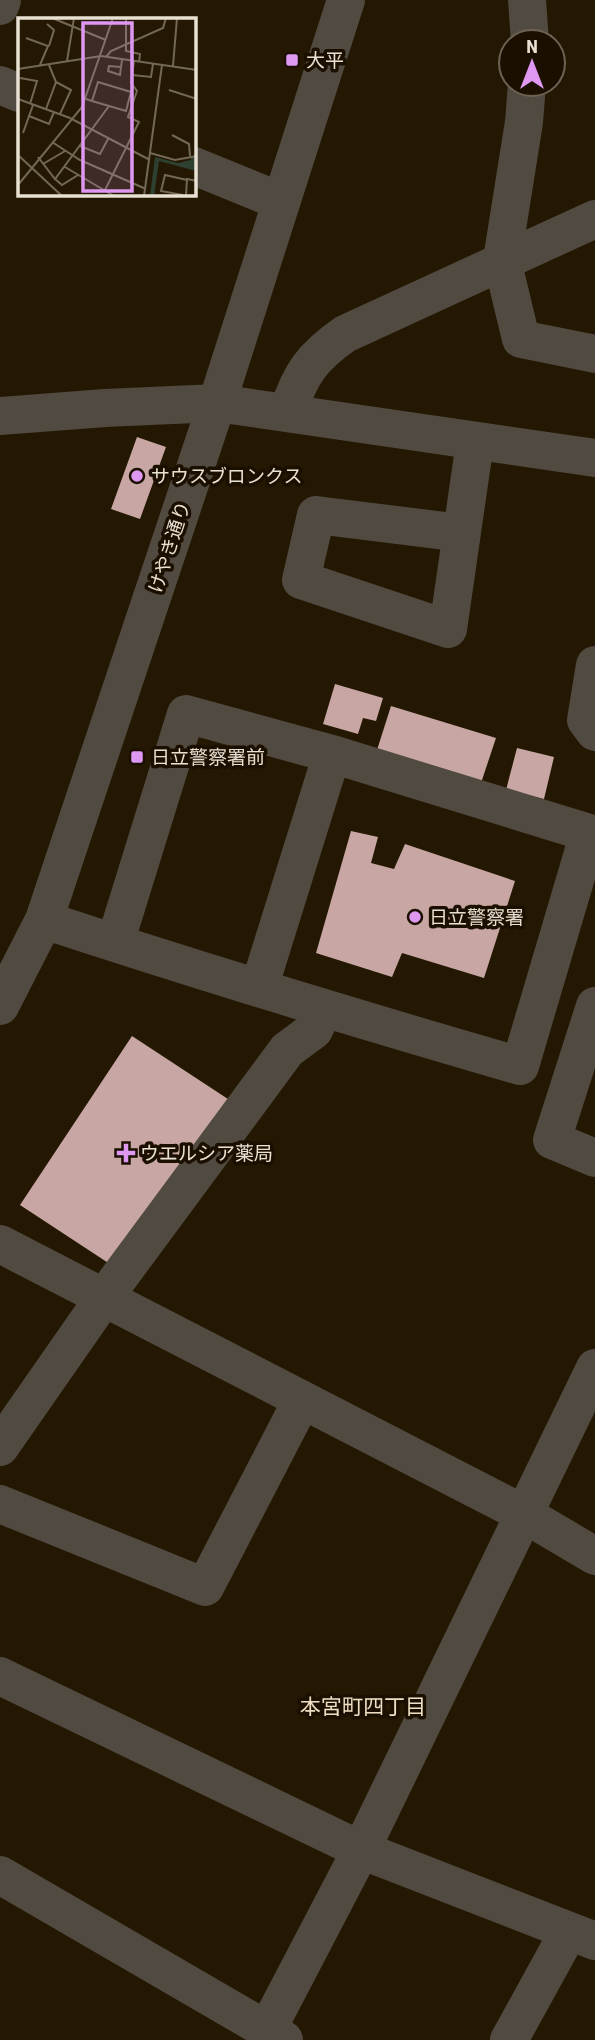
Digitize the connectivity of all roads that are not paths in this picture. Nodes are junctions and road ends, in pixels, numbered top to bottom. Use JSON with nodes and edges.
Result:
{"nodes":[{"id":1,"x":2,"y":0,"type":"edge"},
{"id":2,"x":527,"y":0,"type":"edge"},
{"id":3,"x":0,"y":6,"type":"edge"},
{"id":4,"x":332,"y":7,"type":"edge"},
{"id":5,"x":529,"y":28,"type":"edge"},
{"id":6,"x":0,"y":85,"type":"edge"},
{"id":7,"x":18,"y":93,"type":"edge"},
{"id":8,"x":526,"y":98,"type":"edge"},
{"id":9,"x":196,"y":167,"type":"edge"},
{"id":10,"x":280,"y":201,"type":"junction"},
{"id":11,"x":595,"y":219,"type":"edge"},
{"id":12,"x":502,"y":260,"type":"junction"},
{"id":13,"x":595,"y":354,"type":"edge"},
{"id":14,"x":217,"y":403,"type":"junction"},
{"id":15,"x":288,"y":412,"type":"junction"},
{"id":16,"x":0,"y":416,"type":"edge"},
{"id":17,"x":475,"y":442,"type":"junction"},
{"id":18,"x":595,"y":458,"type":"edge"},
{"id":19,"x":461,"y":533,"type":"dead end"},
{"id":20,"x":595,"y":665,"type":"edge"},
{"id":21,"x":595,"y":732,"type":"edge"},
{"id":22,"x":332,"y":754,"type":"junction"},
{"id":23,"x":44,"y":920,"type":"junction"},
{"id":24,"x":115,"y":943,"type":"junction"},
{"id":25,"x":259,"y":988,"type":"junction"},
{"id":26,"x":0,"y":1006,"type":"edge"},
{"id":27,"x":595,"y":1006,"type":"edge"},
{"id":28,"x":323,"y":1009,"type":"junction"},
{"id":29,"x":595,"y":1158,"type":"edge"},
{"id":30,"x":0,"y":1244,"type":"edge"},
{"id":31,"x":103,"y":1299,"type":"junction"},
{"id":32,"x":595,"y":1368,"type":"edge"},
{"id":33,"x":302,"y":1401,"type":"junction"},
{"id":34,"x":0,"y":1447,"type":"edge"},
{"id":35,"x":0,"y":1504,"type":"edge"},
{"id":36,"x":524,"y":1514,"type":"junction"},
{"id":37,"x":595,"y":1556,"type":"edge"},
{"id":38,"x":0,"y":1676,"type":"edge"},
{"id":39,"x":361,"y":1850,"type":"junction"},
{"id":40,"x":0,"y":1875,"type":"edge"},
{"id":41,"x":582,"y":1936,"type":"edge"},
{"id":42,"x":276,"y":2035,"type":"edge"},
{"id":43,"x":509,"y":2040,"type":"edge"}],
"edges":[{"from":1,"to":3,"type":"street"},
{"from":2,"to":5,"type":"street"},
{"from":4,"to":10,"type":"street","name":"けやき通り"},
{"from":6,"to":7,"type":"street"},
{"from":8,"to":12,"type":"street"},
{"from":9,"to":10,"type":"street"},
{"from":10,"to":14,"type":"street","name":"けやき通り"},
{"from":11,"to":12,"type":"street"},
{"from":12,"to":13,"type":"street"},
{"from":12,"to":15,"type":"street"},
{"from":14,"to":15,"type":"street"},
{"from":14,"to":16,"type":"street"},
{"from":14,"to":23,"type":"street","name":"けやき通り"},
{"from":15,"to":17,"type":"street"},
{"from":17,"to":18,"type":"street"},
{"from":17,"to":19,"type":"street"},
{"from":20,"to":21,"type":"street"},
{"from":22,"to":24,"type":"street"},
{"from":22,"to":25,"type":"street"},
{"from":22,"to":28,"type":"street"},
{"from":23,"to":24,"type":"street"},
{"from":23,"to":26,"type":"street","name":"けやき通り"},
{"from":24,"to":25,"type":"street"},
{"from":25,"to":28,"type":"street"},
{"from":27,"to":29,"type":"street"},
{"from":28,"to":31,"type":"street"},
{"from":30,"to":31,"type":"street"},
{"from":31,"to":33,"type":"street"},
{"from":31,"to":34,"type":"street"},
{"from":32,"to":36,"type":"street"},
{"from":33,"to":35,"type":"street"},
{"from":33,"to":36,"type":"street"},
{"from":36,"to":37,"type":"street"},
{"from":36,"to":39,"type":"street"},
{"from":38,"to":39,"type":"street"},
{"from":39,"to":41,"type":"street"},
{"from":39,"to":42,"type":"street"},
{"from":40,"to":42,"type":"street"},
{"from":41,"to":43,"type":"street"}]}
